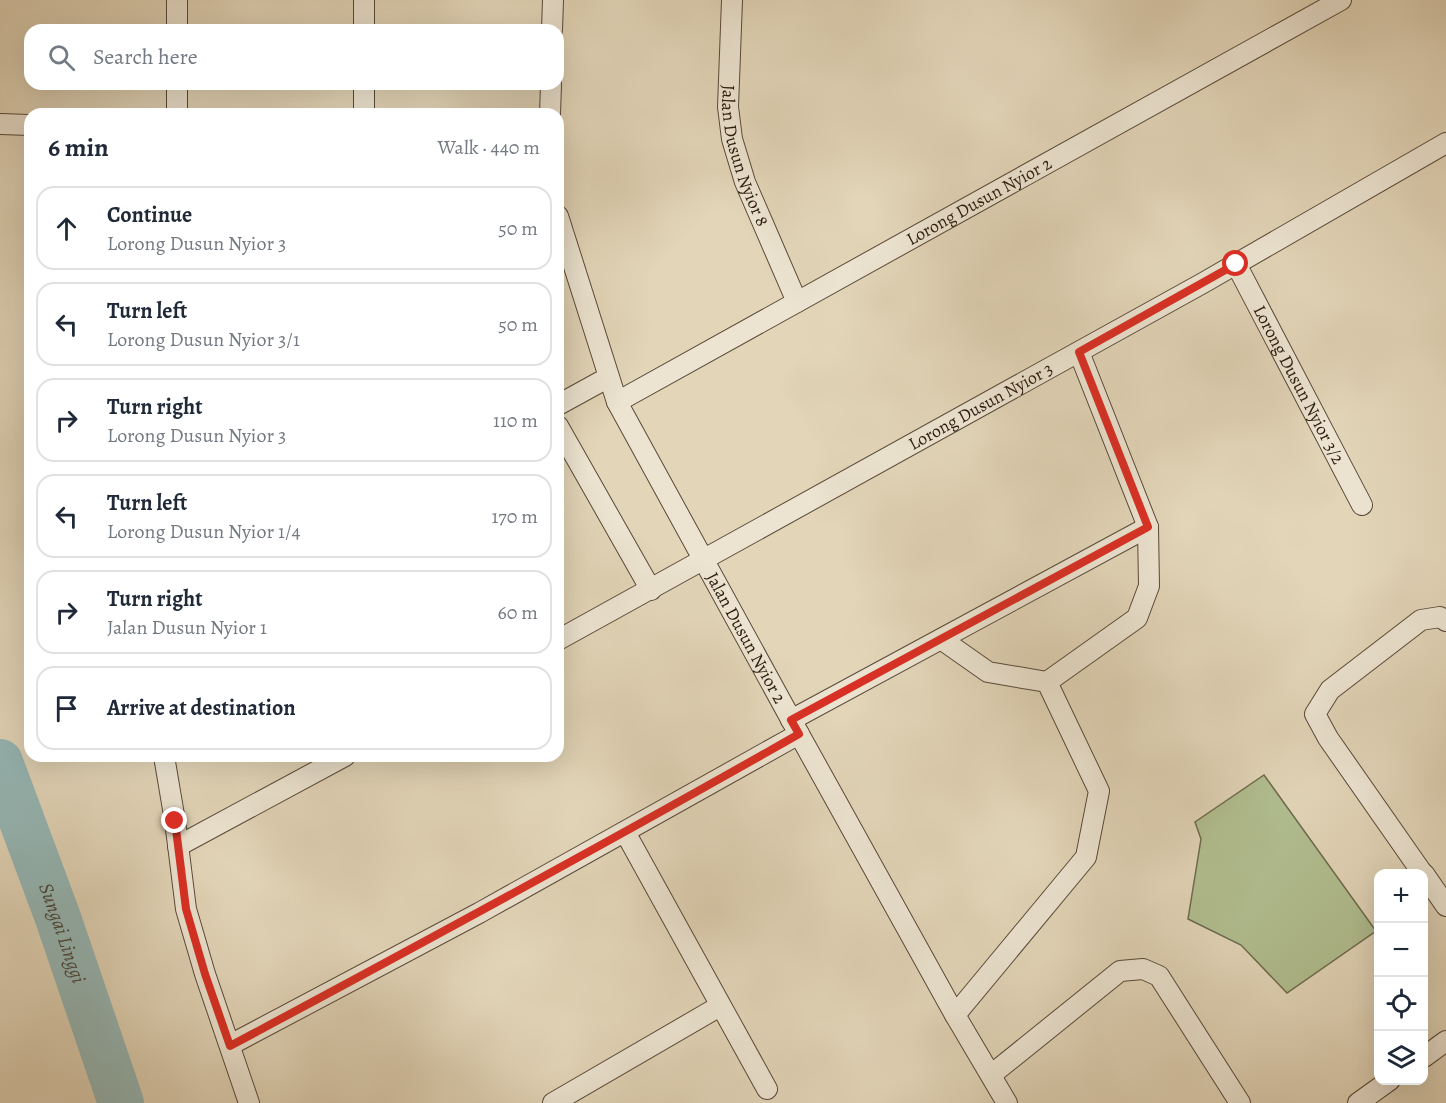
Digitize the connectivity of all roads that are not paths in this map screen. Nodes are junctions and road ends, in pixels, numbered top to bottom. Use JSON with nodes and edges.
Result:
{"nodes":[{"id":1,"x":177,"y":0,"type":"edge"},
{"id":2,"x":364,"y":0,"type":"edge"},
{"id":3,"x":553,"y":0,"type":"edge"},
{"id":4,"x":732,"y":0,"type":"edge"},
{"id":5,"x":1341,"y":0,"type":"edge"},
{"id":6,"x":177,"y":24,"type":"edge"},
{"id":7,"x":364,"y":24,"type":"edge"},
{"id":8,"x":552,"y":24,"type":"edge"},
{"id":9,"x":177,"y":90,"type":"edge"},
{"id":10,"x":364,"y":90,"type":"edge"},
{"id":11,"x":551,"y":90,"type":"edge"},
{"id":12,"x":177,"y":108,"type":"edge"},
{"id":13,"x":364,"y":108,"type":"edge"},
{"id":14,"x":550,"y":108,"type":"edge"},
{"id":15,"x":0,"y":124,"type":"edge"},
{"id":16,"x":24,"y":125,"type":"edge"},
{"id":17,"x":1446,"y":143,"type":"edge"},
{"id":18,"x":564,"y":235,"type":"edge"},
{"id":19,"x":1236,"y":264,"type":"junction"},
{"id":20,"x":797,"y":302,"type":"junction"},
{"id":21,"x":1079,"y":352,"type":"junction"},
{"id":22,"x":609,"y":377,"type":"junction"},
{"id":23,"x":564,"y":402,"type":"edge"},
{"id":24,"x":617,"y":402,"type":"junction"},
{"id":25,"x":564,"y":437,"type":"edge"},
{"id":26,"x":1362,"y":505,"type":"dead end"},
{"id":27,"x":1148,"y":527,"type":"junction"},
{"id":28,"x":703,"y":561,"type":"junction"},
{"id":29,"x":651,"y":590,"type":"junction"},
{"id":30,"x":1446,"y":621,"type":"edge"},
{"id":31,"x":564,"y":637,"type":"edge"},
{"id":32,"x":941,"y":639,"type":"junction"},
{"id":33,"x":1047,"y":682,"type":"junction"},
{"id":34,"x":795,"y":727,"type":"junction"},
{"id":35,"x":165,"y":762,"type":"edge"},
{"id":36,"x":334,"y":762,"type":"edge"},
{"id":37,"x":625,"y":832,"type":"junction"},
{"id":38,"x":178,"y":846,"type":"junction"},
{"id":39,"x":1420,"y":869,"type":"edge"},
{"id":40,"x":1428,"y":881,"type":"edge"},
{"id":41,"x":1446,"y":906,"type":"edge"},
{"id":42,"x":720,"y":1006,"type":"junction"},
{"id":43,"x":955,"y":1015,"type":"junction"},
{"id":44,"x":1446,"y":1041,"type":"edge"},
{"id":45,"x":230,"y":1046,"type":"junction"},
{"id":46,"x":1428,"y":1054,"type":"edge"},
{"id":47,"x":991,"y":1075,"type":"junction"},
{"id":48,"x":1383,"y":1085,"type":"edge"},
{"id":49,"x":767,"y":1089,"type":"dead end"},
{"id":50,"x":249,"y":1103,"type":"edge"},
{"id":51,"x":553,"y":1103,"type":"edge"},
{"id":52,"x":1007,"y":1103,"type":"edge"},
{"id":53,"x":1240,"y":1103,"type":"edge"},
{"id":54,"x":1358,"y":1103,"type":"edge"}],
"edges":[{"from":1,"to":6,"type":"street"},
{"from":2,"to":7,"type":"street"},
{"from":3,"to":8,"type":"street"},
{"from":4,"to":20,"type":"street","name":"Jalan Dusun Nyior 8"},
{"from":5,"to":20,"type":"street","name":"Lorong Dusun Nyior 2"},
{"from":9,"to":12,"type":"street"},
{"from":10,"to":13,"type":"street"},
{"from":11,"to":14,"type":"street"},
{"from":15,"to":16,"type":"street"},
{"from":17,"to":19,"type":"street","name":"Lorong Dusun Nyior 3"},
{"from":18,"to":22,"type":"street","name":"Jalan Dusun Nyior 2"},
{"from":19,"to":21,"type":"street","name":"Lorong Dusun Nyior 3"},
{"from":19,"to":26,"type":"street","name":"Lorong Dusun Nyior 3/2"},
{"from":20,"to":24,"type":"street","name":"Lorong Dusun Nyior 2"},
{"from":21,"to":27,"type":"street"},
{"from":21,"to":28,"type":"street","name":"Lorong Dusun Nyior 3"},
{"from":22,"to":23,"type":"street"},
{"from":22,"to":24,"type":"street","name":"Jalan Dusun Nyior 2"},
{"from":24,"to":28,"type":"street","name":"Jalan Dusun Nyior 2"},
{"from":25,"to":29,"type":"street"},
{"from":27,"to":32,"type":"street"},
{"from":27,"to":33,"type":"street"},
{"from":28,"to":29,"type":"street","name":"Lorong Dusun Nyior 3"},
{"from":28,"to":34,"type":"street","name":"Jalan Dusun Nyior 2"},
{"from":29,"to":31,"type":"street","name":"Lorong Dusun Nyior 3"},
{"from":30,"to":39,"type":"street"},
{"from":32,"to":33,"type":"street"},
{"from":32,"to":34,"type":"street"},
{"from":33,"to":43,"type":"street"},
{"from":34,"to":37,"type":"street"},
{"from":34,"to":43,"type":"street","name":"Jalan Dusun Nyior 2"},
{"from":35,"to":38,"type":"street"},
{"from":36,"to":38,"type":"street"},
{"from":37,"to":42,"type":"street"},
{"from":37,"to":45,"type":"street"},
{"from":38,"to":45,"type":"street"},
{"from":40,"to":41,"type":"street"},
{"from":42,"to":49,"type":"street"},
{"from":42,"to":51,"type":"street"},
{"from":43,"to":47,"type":"street","name":"Jalan Dusun Nyior 2"},
{"from":44,"to":46,"type":"street"},
{"from":45,"to":50,"type":"street"},
{"from":47,"to":52,"type":"street","name":"Jalan Dusun Nyior 2"},
{"from":47,"to":53,"type":"street"},
{"from":48,"to":54,"type":"street"}]}
